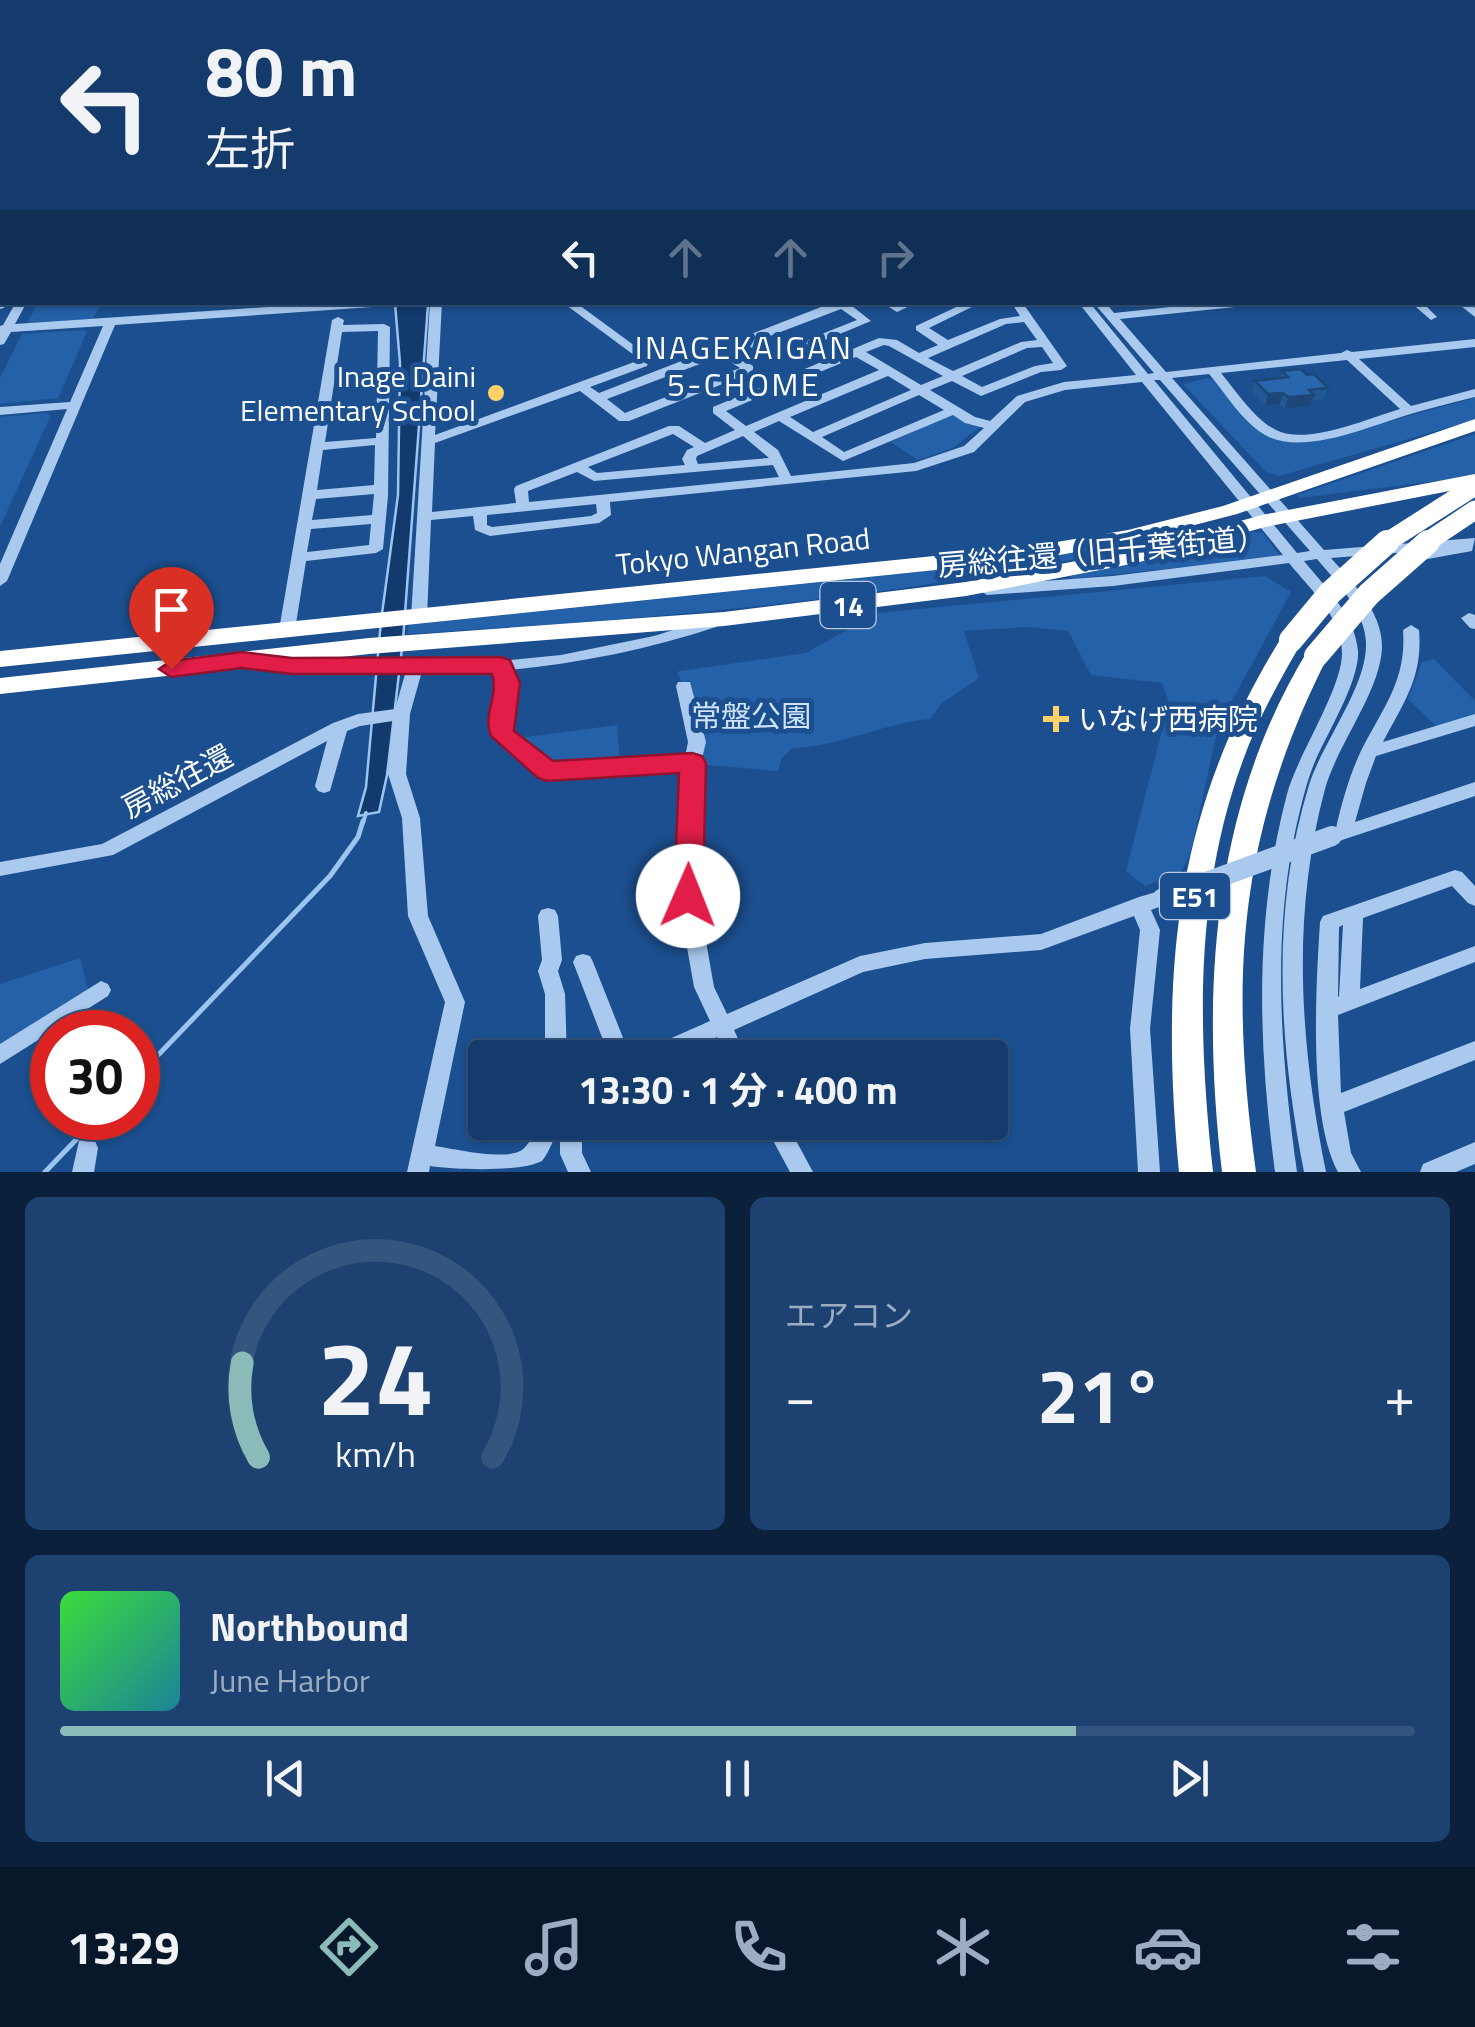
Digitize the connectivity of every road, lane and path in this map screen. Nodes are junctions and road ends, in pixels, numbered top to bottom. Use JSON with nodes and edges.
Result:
{"nodes":[{"id":1,"x":20,"y":305,"type":"edge"},
{"id":2,"x":365,"y":305,"type":"edge"},
{"id":3,"x":436,"y":305,"type":"edge"},
{"id":4,"x":570,"y":305,"type":"edge"},
{"id":5,"x":838,"y":305,"type":"edge"},
{"id":6,"x":842,"y":305,"type":"edge"},
{"id":7,"x":970,"y":305,"type":"edge"},
{"id":8,"x":1018,"y":305,"type":"edge"},
{"id":9,"x":1086,"y":305,"type":"edge"},
{"id":10,"x":1100,"y":305,"type":"edge"},
{"id":11,"x":1225,"y":305,"type":"edge"},
{"id":12,"x":1418,"y":305,"type":"edge"},
{"id":13,"x":341,"y":307,"type":"junction"},
{"id":14,"x":1110,"y":317,"type":"junction"},
{"id":15,"x":1431,"y":317,"type":"dead end"},
{"id":16,"x":1028,"y":318,"type":"junction"},
{"id":17,"x":110,"y":322,"type":"junction"},
{"id":18,"x":4,"y":329,"type":"edge"},
{"id":19,"x":337,"y":329,"type":"junction"},
{"id":20,"x":1475,"y":340,"type":"edge"},
{"id":21,"x":0,"y":341,"type":"edge"},
{"id":22,"x":748,"y":341,"type":"junction"},
{"id":23,"x":1046,"y":342,"type":"junction"},
{"id":24,"x":948,"y":345,"type":"junction"},
{"id":25,"x":722,"y":351,"type":"junction"},
{"id":26,"x":858,"y":352,"type":"junction"},
{"id":27,"x":1346,"y":354,"type":"junction"},
{"id":28,"x":919,"y":357,"type":"junction"},
{"id":29,"x":888,"y":371,"type":"junction"},
{"id":30,"x":1214,"y":372,"type":"junction"},
{"id":31,"x":1155,"y":375,"type":"junction"},
{"id":32,"x":951,"y":376,"type":"junction"},
{"id":33,"x":581,"y":386,"type":"junction"},
{"id":34,"x":920,"y":390,"type":"junction"},
{"id":35,"x":1475,"y":393,"type":"edge"},
{"id":36,"x":598,"y":398,"type":"junction"},
{"id":37,"x":75,"y":405,"type":"junction"},
{"id":38,"x":954,"y":410,"type":"junction"},
{"id":39,"x":1409,"y":410,"type":"junction"},
{"id":40,"x":0,"y":411,"type":"edge"},
{"id":41,"x":780,"y":416,"type":"junction"},
{"id":42,"x":1475,"y":425,"type":"edge"},
{"id":43,"x":993,"y":426,"type":"junction"},
{"id":44,"x":743,"y":432,"type":"junction"},
{"id":45,"x":811,"y":437,"type":"junction"},
{"id":46,"x":428,"y":440,"type":"junction"},
{"id":47,"x":382,"y":441,"type":"junction"},
{"id":48,"x":318,"y":446,"type":"junction"},
{"id":49,"x":705,"y":448,"type":"junction"},
{"id":50,"x":777,"y":461,"type":"junction"},
{"id":51,"x":579,"y":467,"type":"junction"},
{"id":52,"x":693,"y":468,"type":"junction"},
{"id":53,"x":786,"y":480,"type":"junction"},
{"id":54,"x":1475,"y":483,"type":"edge"},
{"id":55,"x":381,"y":488,"type":"junction"},
{"id":56,"x":310,"y":494,"type":"junction"},
{"id":57,"x":603,"y":496,"type":"junction"},
{"id":58,"x":523,"y":507,"type":"junction"},
{"id":59,"x":1266,"y":510,"type":"junction"},
{"id":60,"x":1475,"y":510,"type":"edge"},
{"id":61,"x":480,"y":512,"type":"junction"},
{"id":62,"x":423,"y":517,"type":"junction"},
{"id":63,"x":379,"y":518,"type":"junction"},
{"id":64,"x":305,"y":525,"type":"junction"},
{"id":65,"x":1475,"y":544,"type":"edge"},
{"id":66,"x":1322,"y":556,"type":"junction"},
{"id":67,"x":299,"y":557,"type":"junction"},
{"id":68,"x":1296,"y":560,"type":"junction"},
{"id":69,"x":0,"y":581,"type":"edge"},
{"id":70,"x":914,"y":596,"type":"junction"},
{"id":71,"x":724,"y":619,"type":"junction"},
{"id":72,"x":287,"y":630,"type":"junction"},
{"id":73,"x":1411,"y":630,"type":"dead end"},
{"id":74,"x":401,"y":640,"type":"junction"},
{"id":75,"x":0,"y":659,"type":"edge"},
{"id":76,"x":242,"y":660,"type":"junction"},
{"id":77,"x":501,"y":666,"type":"junction"},
{"id":78,"x":0,"y":686,"type":"edge"},
{"id":79,"x":684,"y":686,"type":"dead end"},
{"id":80,"x":399,"y":714,"type":"junction"},
{"id":81,"x":1475,"y":720,"type":"edge"},
{"id":82,"x":339,"y":727,"type":"junction"},
{"id":83,"x":1369,"y":752,"type":"junction"},
{"id":84,"x":692,"y":763,"type":"junction"},
{"id":85,"x":324,"y":786,"type":"dead end"},
{"id":86,"x":1472,"y":794,"type":"edge"},
{"id":87,"x":1338,"y":834,"type":"junction"},
{"id":88,"x":0,"y":869,"type":"edge"},
{"id":89,"x":1475,"y":898,"type":"edge"},
{"id":90,"x":1138,"y":906,"type":"junction"},
{"id":91,"x":548,"y":916,"type":"dead end"},
{"id":92,"x":1475,"y":954,"type":"edge"},
{"id":93,"x":582,"y":962,"type":"dead end"},
{"id":94,"x":101,"y":990,"type":"dead end"},
{"id":95,"x":1338,"y":1004,"type":"junction"},
{"id":96,"x":718,"y":1026,"type":"junction"},
{"id":97,"x":556,"y":1040,"type":"edge"},
{"id":98,"x":614,"y":1040,"type":"edge"},
{"id":99,"x":688,"y":1040,"type":"edge"},
{"id":100,"x":726,"y":1040,"type":"edge"},
{"id":101,"x":1475,"y":1050,"type":"edge"},
{"id":102,"x":0,"y":1054,"type":"edge"},
{"id":103,"x":1332,"y":1106,"type":"junction"},
{"id":104,"x":540,"y":1140,"type":"edge"},
{"id":105,"x":572,"y":1140,"type":"edge"},
{"id":106,"x":784,"y":1140,"type":"edge"},
{"id":107,"x":87,"y":1148,"type":"dead end"},
{"id":108,"x":1475,"y":1153,"type":"edge"},
{"id":109,"x":421,"y":1163,"type":"edge"},
{"id":110,"x":83,"y":1172,"type":"edge"},
{"id":111,"x":580,"y":1172,"type":"edge"},
{"id":112,"x":802,"y":1172,"type":"edge"},
{"id":113,"x":1149,"y":1172,"type":"edge"},
{"id":114,"x":1196,"y":1172,"type":"edge"},
{"id":115,"x":1239,"y":1172,"type":"edge"},
{"id":116,"x":1286,"y":1172,"type":"edge"},
{"id":117,"x":1315,"y":1172,"type":"edge"},
{"id":118,"x":1350,"y":1172,"type":"edge"},
{"id":119,"x":1431,"y":1172,"type":"edge"}],
"edges":[{"from":1,"to":18,"type":"street"},
{"from":2,"to":13,"type":"street"},
{"from":3,"to":46,"type":"street"},
{"from":4,"to":33,"type":"street"},
{"from":5,"to":22,"type":"street"},
{"from":6,"to":22,"type":"street"},
{"from":7,"to":24,"type":"street"},
{"from":8,"to":16,"type":"street"},
{"from":9,"to":31,"type":"street"},
{"from":10,"to":14,"type":"street"},
{"from":11,"to":14,"type":"street"},
{"from":12,"to":15,"type":"street"},
{"from":13,"to":17,"type":"street"},
{"from":13,"to":19,"type":"street"},
{"from":14,"to":31,"type":"street"},
{"from":16,"to":23,"type":"street"},
{"from":16,"to":24,"type":"street"},
{"from":17,"to":18,"type":"street"},
{"from":17,"to":37,"type":"street"},
{"from":18,"to":21,"type":"street"},
{"from":19,"to":47,"type":"street"},
{"from":19,"to":48,"type":"street"},
{"from":20,"to":27,"type":"street"},
{"from":22,"to":25,"type":"street"},
{"from":23,"to":32,"type":"street"},
{"from":23,"to":32,"type":"street"},
{"from":24,"to":28,"type":"street"},
{"from":25,"to":36,"type":"street"},
{"from":25,"to":36,"type":"street"},
{"from":26,"to":28,"type":"street"},
{"from":26,"to":29,"type":"street"},
{"from":26,"to":44,"type":"street"},
{"from":27,"to":30,"type":"street"},
{"from":27,"to":31,"type":"street"},
{"from":27,"to":39,"type":"street"},
{"from":28,"to":32,"type":"street"},
{"from":29,"to":34,"type":"street"},
{"from":29,"to":41,"type":"street"},
{"from":30,"to":31,"type":"street"},
{"from":30,"to":39,"type":"street"},
{"from":31,"to":43,"type":"street"},
{"from":31,"to":59,"type":"street"},
{"from":31,"to":59,"type":"street"},
{"from":32,"to":34,"type":"street"},
{"from":33,"to":36,"type":"street"},
{"from":33,"to":46,"type":"street"},
{"from":34,"to":38,"type":"street"},
{"from":34,"to":45,"type":"street"},
{"from":35,"to":39,"type":"street"},
{"from":37,"to":40,"type":"street"},
{"from":37,"to":69,"type":"street"},
{"from":38,"to":43,"type":"street"},
{"from":38,"to":45,"type":"street"},
{"from":41,"to":44,"type":"street"},
{"from":41,"to":45,"type":"street"},
{"from":42,"to":59,"type":"highway","name":"Tokyo Wangan Road","number":"14"},
{"from":43,"to":53,"type":"street"},
{"from":44,"to":49,"type":"street"},
{"from":44,"to":50,"type":"street"},
{"from":46,"to":62,"type":"street"},
{"from":47,"to":48,"type":"street"},
{"from":47,"to":55,"type":"street"},
{"from":48,"to":56,"type":"street"},
{"from":49,"to":51,"type":"street"},
{"from":49,"to":52,"type":"street"},
{"from":50,"to":52,"type":"street"},
{"from":50,"to":53,"type":"street"},
{"from":51,"to":52,"type":"street"},
{"from":51,"to":58,"type":"street"},
{"from":53,"to":57,"type":"street"},
{"from":54,"to":59,"type":"highway","name":"Tokyo Wangan Road","number":"14"},
{"from":54,"to":114,"type":"highway","number":"E51","bridge":true},
{"from":55,"to":56,"type":"street"},
{"from":55,"to":63,"type":"street"},
{"from":56,"to":64,"type":"street"},
{"from":57,"to":58,"type":"street"},
{"from":57,"to":61,"type":"street"},
{"from":58,"to":61,"type":"street"},
{"from":59,"to":66,"type":"street"},
{"from":59,"to":68,"type":"street"},
{"from":59,"to":70,"type":"highway","name":"Tokyo Wangan Road","number":"14"},
{"from":59,"to":74,"type":"highway","name":"Tokyo Wangan Road","number":"14"},
{"from":60,"to":115,"type":"highway","number":"E51","bridge":true},
{"from":61,"to":62,"type":"street"},
{"from":62,"to":74,"type":"street"},
{"from":63,"to":64,"type":"street"},
{"from":63,"to":67,"type":"street"},
{"from":64,"to":67,"type":"street"},
{"from":65,"to":66,"type":"street"},
{"from":66,"to":68,"type":"street","name":"房総往還（旧千葉街道）"},
{"from":66,"to":117,"type":"street"},
{"from":67,"to":72,"type":"street"},
{"from":68,"to":70,"type":"street","name":"房総往還（旧千葉街道）"},
{"from":68,"to":116,"type":"street"},
{"from":70,"to":71,"type":"highway","name":"Tokyo Wangan Road","number":"14"},
{"from":71,"to":74,"type":"highway","name":"Tokyo Wangan Road","number":"14"},
{"from":71,"to":77,"type":"street"},
{"from":72,"to":74,"type":"highway","name":"Tokyo Wangan Road","number":"14"},
{"from":72,"to":75,"type":"highway","name":"Tokyo Wangan Road","number":"14"},
{"from":73,"to":83,"type":"street"},
{"from":74,"to":76,"type":"highway","name":"Tokyo Wangan Road","number":"14"},
{"from":74,"to":76,"type":"street"},
{"from":74,"to":77,"type":"street"},
{"from":74,"to":80,"type":"street"},
{"from":76,"to":78,"type":"highway","name":"Tokyo Wangan Road","number":"14"},
{"from":77,"to":84,"type":"street"},
{"from":79,"to":84,"type":"street"},
{"from":80,"to":82,"type":"street","name":"房総往還"},
{"from":80,"to":109,"type":"street"},
{"from":81,"to":83,"type":"street"},
{"from":82,"to":85,"type":"street"},
{"from":82,"to":88,"type":"street","name":"房総往還"},
{"from":83,"to":87,"type":"street"},
{"from":84,"to":96,"type":"street"},
{"from":86,"to":87,"type":"street"},
{"from":87,"to":90,"type":"street","bridge":true},
{"from":89,"to":95,"type":"street"},
{"from":90,"to":96,"type":"street"},
{"from":90,"to":113,"type":"street"},
{"from":91,"to":97,"type":"street"},
{"from":92,"to":95,"type":"street"},
{"from":93,"to":98,"type":"street"},
{"from":94,"to":102,"type":"street"},
{"from":95,"to":103,"type":"street"},
{"from":96,"to":99,"type":"street"},
{"from":96,"to":100,"type":"street"},
{"from":101,"to":103,"type":"street"},
{"from":103,"to":118,"type":"street"},
{"from":104,"to":109,"type":"street"},
{"from":105,"to":111,"type":"street"},
{"from":106,"to":112,"type":"street"},
{"from":107,"to":110,"type":"street"},
{"from":108,"to":119,"type":"street"}]}
